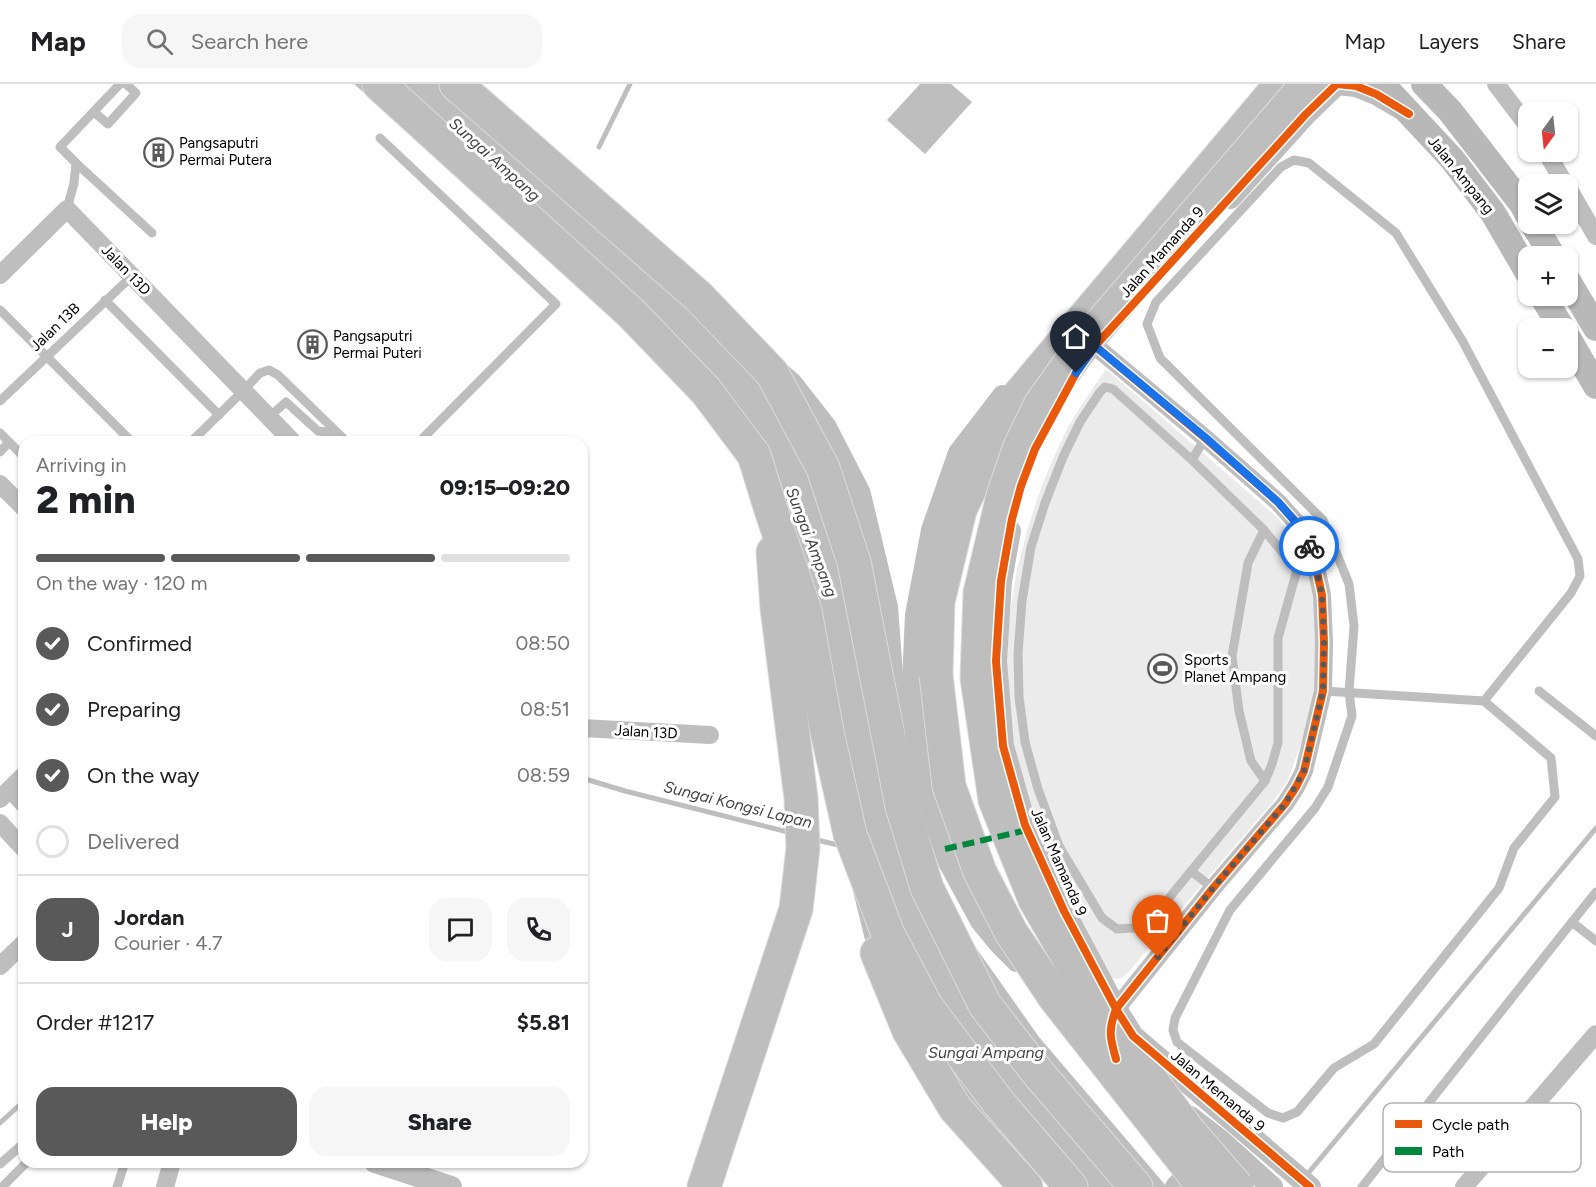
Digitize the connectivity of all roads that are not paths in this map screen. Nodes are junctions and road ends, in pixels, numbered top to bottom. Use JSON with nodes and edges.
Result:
{"nodes":[{"id":1,"x":120,"y":84,"type":"edge"},
{"id":2,"x":126,"y":84,"type":"edge"},
{"id":3,"x":380,"y":84,"type":"edge"},
{"id":4,"x":456,"y":84,"type":"edge"},
{"id":5,"x":1281,"y":84,"type":"edge"},
{"id":6,"x":1306,"y":84,"type":"edge"},
{"id":7,"x":1337,"y":84,"type":"edge"},
{"id":8,"x":1382,"y":84,"type":"edge"},
{"id":9,"x":1424,"y":84,"type":"edge"},
{"id":10,"x":1496,"y":84,"type":"edge"},
{"id":11,"x":94,"y":112,"type":"junction"},
{"id":12,"x":1518,"y":113,"type":"edge"},
{"id":13,"x":1409,"y":114,"type":"junction"},
{"id":14,"x":380,"y":138,"type":"dead end"},
{"id":15,"x":76,"y":163,"type":"junction"},
{"id":16,"x":1518,"y":199,"type":"edge"},
{"id":17,"x":1578,"y":206,"type":"edge"},
{"id":18,"x":67,"y":209,"type":"junction"},
{"id":19,"x":153,"y":233,"type":"dead end"},
{"id":20,"x":1596,"y":235,"type":"edge"},
{"id":21,"x":1518,"y":256,"type":"edge"},
{"id":22,"x":0,"y":275,"type":"edge"},
{"id":23,"x":132,"y":276,"type":"junction"},
{"id":24,"x":1578,"y":297,"type":"edge"},
{"id":25,"x":105,"y":300,"type":"junction"},
{"id":26,"x":0,"y":310,"type":"edge"},
{"id":27,"x":1087,"y":314,"type":"junction"},
{"id":28,"x":1596,"y":328,"type":"edge"},
{"id":29,"x":1095,"y":346,"type":"junction"},
{"id":30,"x":1578,"y":355,"type":"edge"},
{"id":31,"x":46,"y":356,"type":"junction"},
{"id":32,"x":1596,"y":386,"type":"edge"},
{"id":33,"x":243,"y":391,"type":"junction"},
{"id":34,"x":0,"y":402,"type":"edge"},
{"id":35,"x":219,"y":415,"type":"junction"},
{"id":36,"x":269,"y":417,"type":"junction"},
{"id":37,"x":0,"y":433,"type":"edge"},
{"id":38,"x":337,"y":433,"type":"junction"},
{"id":39,"x":126,"y":436,"type":"edge"},
{"id":40,"x":197,"y":436,"type":"edge"},
{"id":41,"x":287,"y":436,"type":"edge"},
{"id":42,"x":340,"y":436,"type":"edge"},
{"id":43,"x":425,"y":436,"type":"edge"},
{"id":44,"x":9,"y":442,"type":"junction"},
{"id":45,"x":1202,"y":443,"type":"junction"},
{"id":46,"x":18,"y":451,"type":"edge"},
{"id":47,"x":0,"y":452,"type":"edge"},
{"id":48,"x":1192,"y":460,"type":"junction"},
{"id":49,"x":0,"y":484,"type":"edge"},
{"id":50,"x":18,"y":502,"type":"edge"},
{"id":51,"x":771,"y":510,"type":"junction"},
{"id":52,"x":1264,"y":530,"type":"junction"},
{"id":53,"x":1323,"y":691,"type":"junction"},
{"id":54,"x":1539,"y":691,"type":"dead end"},
{"id":55,"x":1349,"y":692,"type":"junction"},
{"id":56,"x":1484,"y":701,"type":"junction"},
{"id":57,"x":588,"y":728,"type":"edge"},
{"id":58,"x":710,"y":735,"type":"dead end"},
{"id":59,"x":1596,"y":736,"type":"edge"},
{"id":60,"x":18,"y":781,"type":"edge"},
{"id":61,"x":1265,"y":781,"type":"junction"},
{"id":62,"x":5,"y":794,"type":"edge"},
{"id":63,"x":0,"y":823,"type":"edge"},
{"id":64,"x":850,"y":834,"type":"junction"},
{"id":65,"x":18,"y":842,"type":"edge"},
{"id":66,"x":1191,"y":871,"type":"junction"},
{"id":67,"x":1213,"y":888,"type":"junction"},
{"id":68,"x":1596,"y":892,"type":"edge"},
{"id":69,"x":1064,"y":911,"type":"junction"},
{"id":70,"x":1572,"y":922,"type":"junction"},
{"id":71,"x":1596,"y":941,"type":"edge"},
{"id":72,"x":1000,"y":944,"type":"junction"},
{"id":73,"x":18,"y":947,"type":"edge"},
{"id":74,"x":3,"y":958,"type":"edge"},
{"id":75,"x":1116,"y":1010,"type":"junction"},
{"id":76,"x":1596,"y":1034,"type":"edge"},
{"id":77,"x":1116,"y":1059,"type":"junction"},
{"id":78,"x":1170,"y":1100,"type":"junction"},
{"id":79,"x":1429,"y":1103,"type":"edge"},
{"id":80,"x":1536,"y":1103,"type":"edge"},
{"id":81,"x":1237,"y":1124,"type":"junction"},
{"id":82,"x":1221,"y":1141,"type":"junction"},
{"id":83,"x":18,"y":1148,"type":"edge"},
{"id":84,"x":1383,"y":1160,"type":"edge"},
{"id":85,"x":0,"y":1164,"type":"edge"},
{"id":86,"x":21,"y":1168,"type":"edge"},
{"id":87,"x":123,"y":1168,"type":"edge"},
{"id":88,"x":170,"y":1168,"type":"edge"},
{"id":89,"x":393,"y":1168,"type":"edge"},
{"id":90,"x":1477,"y":1172,"type":"edge"},
{"id":91,"x":1186,"y":1184,"type":"edge"},
{"id":92,"x":3,"y":1187,"type":"edge"},
{"id":93,"x":117,"y":1187,"type":"edge"},
{"id":94,"x":165,"y":1187,"type":"edge"},
{"id":95,"x":451,"y":1187,"type":"edge"},
{"id":96,"x":704,"y":1187,"type":"edge"},
{"id":97,"x":1026,"y":1187,"type":"edge"},
{"id":98,"x":1071,"y":1187,"type":"edge"},
{"id":99,"x":1136,"y":1187,"type":"edge"},
{"id":100,"x":1237,"y":1187,"type":"edge"},
{"id":101,"x":1272,"y":1187,"type":"edge"},
{"id":102,"x":1310,"y":1187,"type":"edge"},
{"id":103,"x":1362,"y":1187,"type":"edge"},
{"id":104,"x":1464,"y":1187,"type":"edge"}],
"edges":[{"from":1,"to":11,"type":"lane"},
{"from":2,"to":11,"type":"lane"},
{"from":3,"to":51,"type":"highway"},
{"from":4,"to":99,"type":"highway"},
{"from":5,"to":27,"type":"highway"},
{"from":6,"to":100,"type":"highway","bridge":true},
{"from":7,"to":13,"type":"street","name":"Jalan Mamanda 9"},
{"from":7,"to":29,"type":"street","name":"Jalan Mamanda 9"},
{"from":8,"to":13,"type":"main road","name":"Jalan Ampang"},
{"from":9,"to":16,"type":"main road","name":"Jalan Ampang"},
{"from":10,"to":12,"type":"street"},
{"from":11,"to":15,"type":"lane"},
{"from":13,"to":21,"type":"main road","name":"Jalan Ampang"},
{"from":14,"to":43,"type":"lane"},
{"from":15,"to":18,"type":"lane"},
{"from":15,"to":19,"type":"lane"},
{"from":17,"to":20,"type":"street"},
{"from":18,"to":22,"type":"street"},
{"from":18,"to":23,"type":"street","name":"Jalan 13D"},
{"from":23,"to":25,"type":"lane","name":"Jalan 13B"},
{"from":23,"to":33,"type":"street","name":"Jalan 13D"},
{"from":24,"to":28,"type":"main road"},
{"from":25,"to":31,"type":"lane","name":"Jalan 13B"},
{"from":25,"to":35,"type":"lane"},
{"from":26,"to":31,"type":"lane"},
{"from":27,"to":72,"type":"street"},
{"from":27,"to":91,"type":"highway","bridge":true},
{"from":29,"to":45,"type":"street"},
{"from":29,"to":69,"type":"street","name":"Jalan Mamanda 9"},
{"from":30,"to":32,"type":"main road"},
{"from":31,"to":34,"type":"lane","name":"Jalan 13B"},
{"from":31,"to":39,"type":"lane"},
{"from":33,"to":35,"type":"lane"},
{"from":33,"to":36,"type":"street","name":"Jalan 13D"},
{"from":33,"to":38,"type":"lane"},
{"from":35,"to":40,"type":"lane"},
{"from":36,"to":38,"type":"lane"},
{"from":36,"to":41,"type":"street","name":"Jalan 13D"},
{"from":37,"to":44,"type":"lane"},
{"from":38,"to":42,"type":"lane"},
{"from":44,"to":46,"type":"lane"},
{"from":44,"to":47,"type":"lane"},
{"from":45,"to":48,"type":"lane"},
{"from":45,"to":53,"type":"street"},
{"from":48,"to":52,"type":"lane"},
{"from":48,"to":66,"type":"lane"},
{"from":49,"to":50,"type":"street"},
{"from":51,"to":64,"type":"highway"},
{"from":51,"to":96,"type":"highway"},
{"from":52,"to":61,"type":"lane"},
{"from":52,"to":61,"type":"lane"},
{"from":53,"to":55,"type":"lane"},
{"from":53,"to":67,"type":"street"},
{"from":54,"to":59,"type":"lane"},
{"from":55,"to":56,"type":"lane"},
{"from":55,"to":56,"type":"lane"},
{"from":55,"to":56,"type":"lane"},
{"from":57,"to":58,"type":"street","name":"Jalan 13D"},
{"from":60,"to":62,"type":"street"},
{"from":61,"to":66,"type":"lane"},
{"from":63,"to":65,"type":"street"},
{"from":64,"to":97,"type":"highway"},
{"from":64,"to":98,"type":"highway"},
{"from":66,"to":67,"type":"lane"},
{"from":67,"to":75,"type":"street"},
{"from":68,"to":70,"type":"lane"},
{"from":69,"to":72,"type":"street"},
{"from":69,"to":75,"type":"street","name":"Jalan Mamanda 9"},
{"from":70,"to":71,"type":"lane"},
{"from":70,"to":79,"type":"lane"},
{"from":72,"to":77,"type":"street"},
{"from":73,"to":74,"type":"street"},
{"from":75,"to":77,"type":"street"},
{"from":75,"to":81,"type":"street","name":"Jalan Memanda 9"},
{"from":76,"to":80,"type":"street"},
{"from":77,"to":78,"type":"street"},
{"from":78,"to":82,"type":"street"},
{"from":78,"to":91,"type":"street"},
{"from":81,"to":82,"type":"street"},
{"from":81,"to":102,"type":"street","name":"Jalan Memanda 9"},
{"from":82,"to":91,"type":"street"},
{"from":82,"to":101,"type":"street"},
{"from":83,"to":85,"type":"lane"},
{"from":84,"to":103,"type":"lane"},
{"from":86,"to":92,"type":"lane"},
{"from":87,"to":93,"type":"lane"},
{"from":88,"to":94,"type":"street"},
{"from":89,"to":95,"type":"street"},
{"from":90,"to":104,"type":"street"}]}
